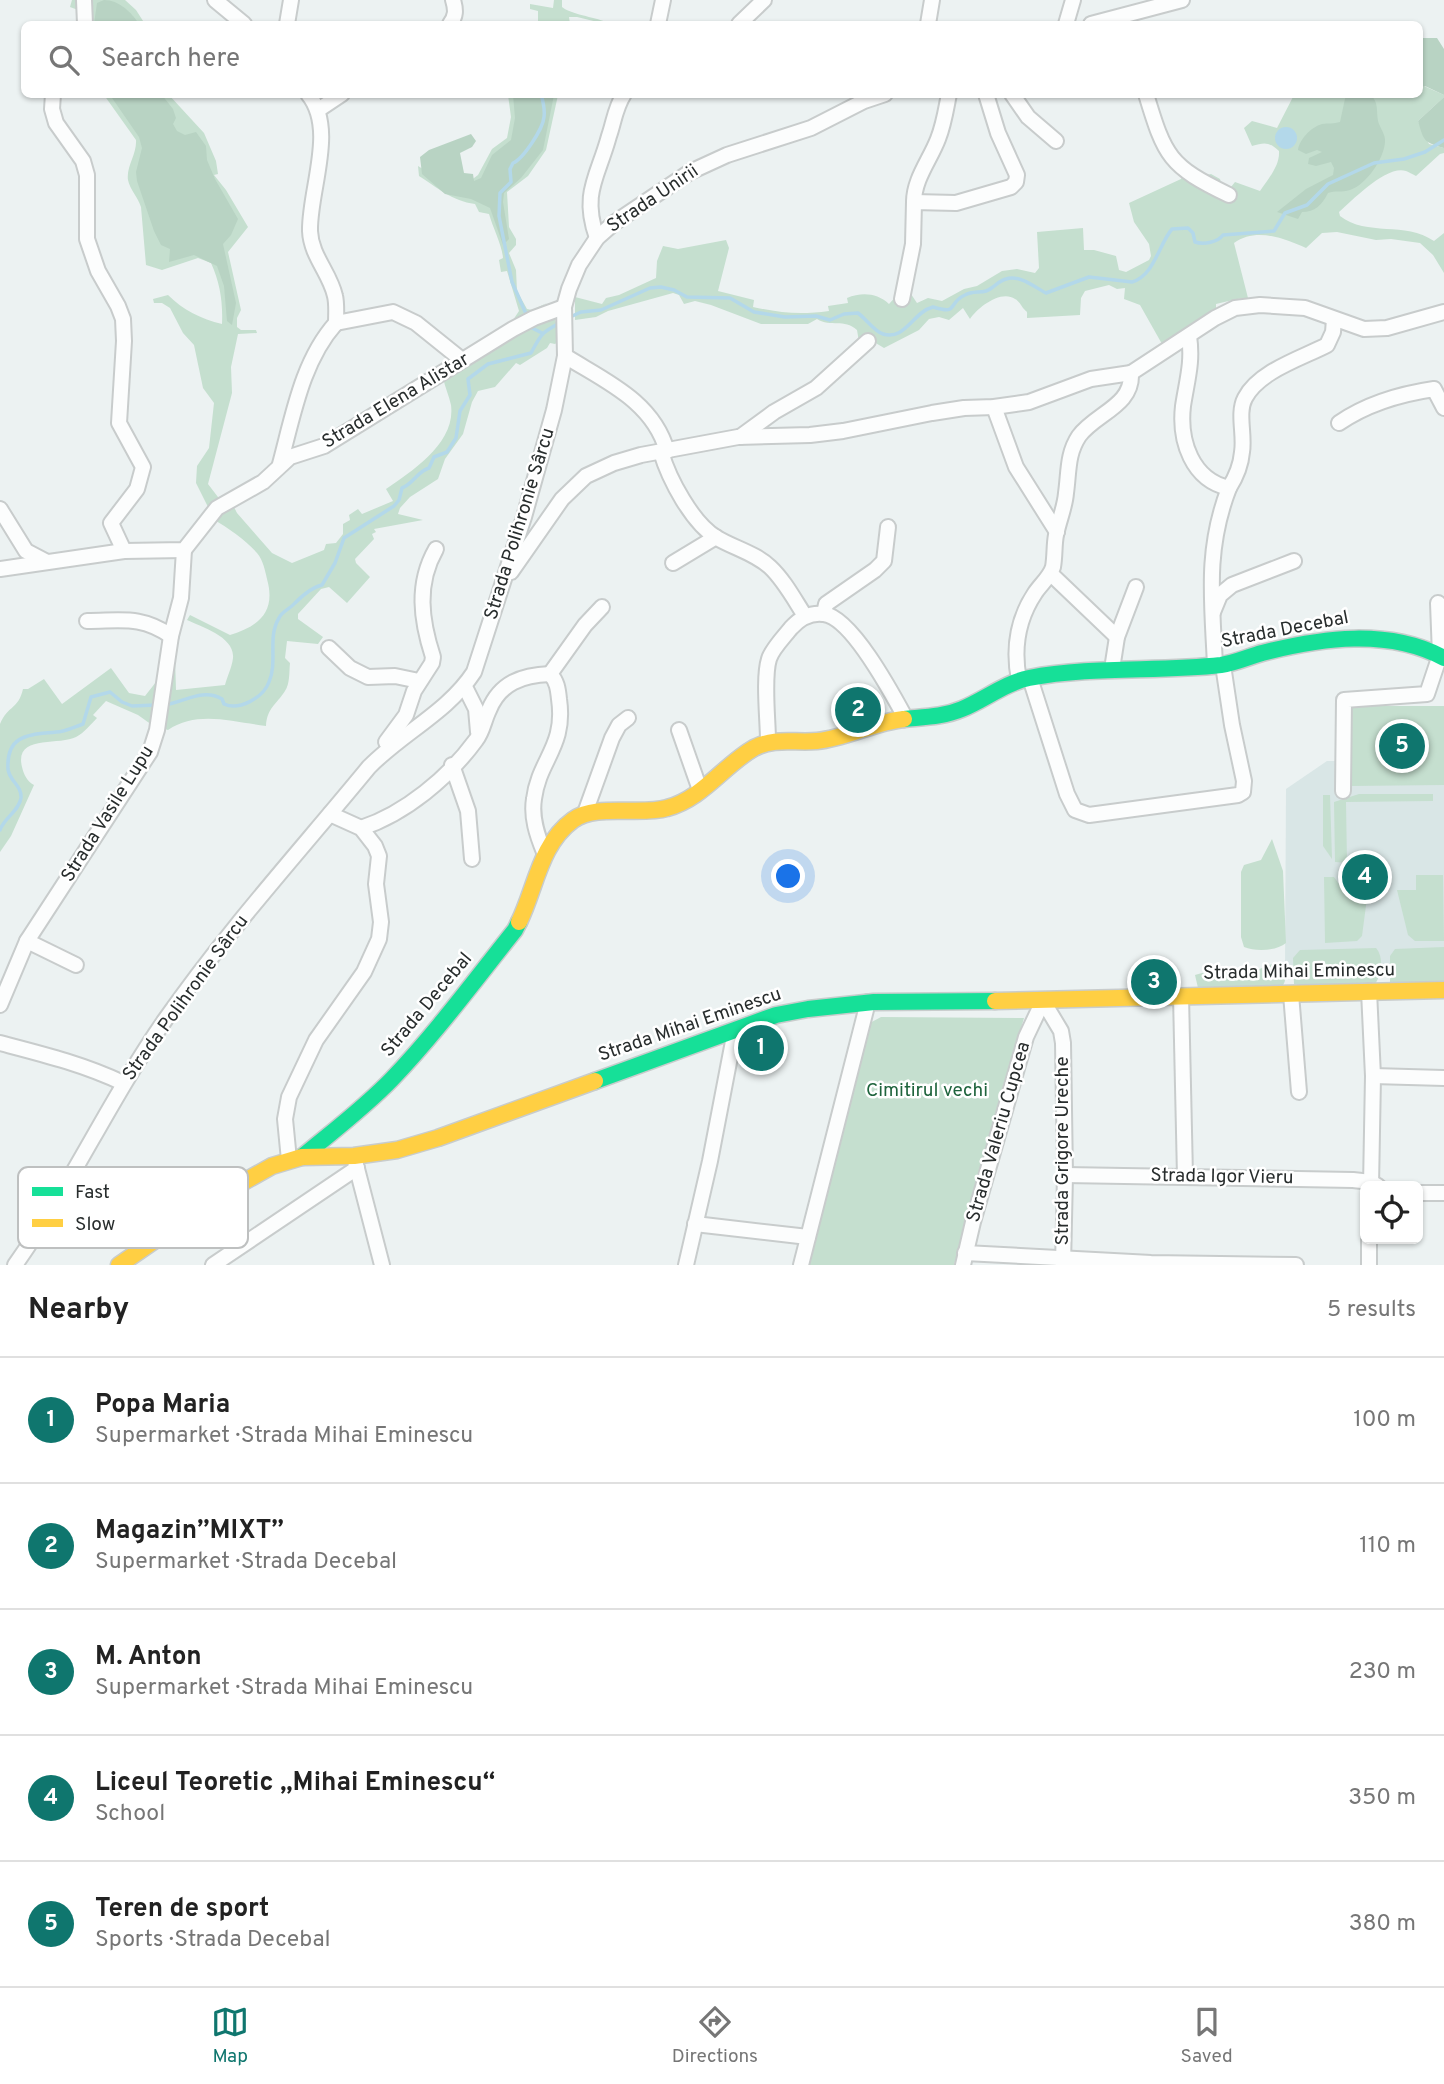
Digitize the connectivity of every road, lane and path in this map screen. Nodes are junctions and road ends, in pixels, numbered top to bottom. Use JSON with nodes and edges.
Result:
{"nodes":[{"id":1,"x":84,"y":0,"type":"edge"},
{"id":2,"x":215,"y":0,"type":"edge"},
{"id":3,"x":291,"y":0,"type":"edge"},
{"id":4,"x":453,"y":0,"type":"edge"},
{"id":5,"x":663,"y":0,"type":"edge"},
{"id":6,"x":764,"y":0,"type":"edge"},
{"id":7,"x":932,"y":0,"type":"edge"},
{"id":8,"x":1073,"y":0,"type":"edge"},
{"id":9,"x":1182,"y":0,"type":"edge"},
{"id":10,"x":1120,"y":20,"type":"edge"},
{"id":11,"x":85,"y":21,"type":"edge"},
{"id":12,"x":240,"y":21,"type":"edge"},
{"id":13,"x":288,"y":21,"type":"edge"},
{"id":14,"x":452,"y":21,"type":"edge"},
{"id":15,"x":658,"y":21,"type":"edge"},
{"id":16,"x":742,"y":21,"type":"edge"},
{"id":17,"x":928,"y":21,"type":"edge"},
{"id":18,"x":1067,"y":21,"type":"edge"},
{"id":19,"x":53,"y":98,"type":"edge"},
{"id":20,"x":311,"y":98,"type":"edge"},
{"id":21,"x":336,"y":98,"type":"edge"},
{"id":22,"x":622,"y":98,"type":"edge"},
{"id":23,"x":873,"y":98,"type":"edge"},
{"id":24,"x":948,"y":98,"type":"edge"},
{"id":25,"x":987,"y":98,"type":"edge"},
{"id":26,"x":1015,"y":98,"type":"edge"},
{"id":27,"x":1147,"y":98,"type":"edge"},
{"id":28,"x":318,"y":110,"type":"junction"},
{"id":29,"x":1056,"y":141,"type":"dead end"},
{"id":30,"x":1229,"y":195,"type":"dead end"},
{"id":31,"x":914,"y":202,"type":"junction"},
{"id":32,"x":597,"y":238,"type":"junction"},
{"id":33,"x":902,"y":299,"type":"dead end"},
{"id":34,"x":564,"y":307,"type":"junction"},
{"id":35,"x":1444,"y":312,"type":"edge"},
{"id":36,"x":1334,"y":319,"type":"junction"},
{"id":37,"x":336,"y":323,"type":"junction"},
{"id":38,"x":1189,"y":335,"type":"junction"},
{"id":39,"x":868,"y":341,"type":"dead end"},
{"id":40,"x":565,"y":356,"type":"junction"},
{"id":41,"x":462,"y":360,"type":"junction"},
{"id":42,"x":1131,"y":373,"type":"junction"},
{"id":43,"x":1439,"y":385,"type":"edge"},
{"id":44,"x":994,"y":407,"type":"junction"},
{"id":45,"x":1444,"y":408,"type":"edge"},
{"id":46,"x":1339,"y":423,"type":"dead end"},
{"id":47,"x":738,"y":438,"type":"junction"},
{"id":48,"x":664,"y":452,"type":"junction"},
{"id":49,"x":280,"y":464,"type":"junction"},
{"id":50,"x":1229,"y":488,"type":"junction"},
{"id":51,"x":0,"y":509,"type":"edge"},
{"id":52,"x":888,"y":527,"type":"dead end"},
{"id":53,"x":1057,"y":532,"type":"junction"},
{"id":54,"x":716,"y":537,"type":"junction"},
{"id":55,"x":436,"y":549,"type":"dead end"},
{"id":56,"x":184,"y":550,"type":"junction"},
{"id":57,"x":124,"y":551,"type":"junction"},
{"id":58,"x":1294,"y":561,"type":"dead end"},
{"id":59,"x":47,"y":562,"type":"junction"},
{"id":60,"x":673,"y":563,"type":"dead end"},
{"id":61,"x":0,"y":569,"type":"edge"},
{"id":62,"x":1051,"y":574,"type":"junction"},
{"id":63,"x":501,"y":586,"type":"junction"},
{"id":64,"x":1136,"y":587,"type":"dead end"},
{"id":65,"x":1438,"y":603,"type":"dead end"},
{"id":66,"x":602,"y":607,"type":"dead end"},
{"id":67,"x":1213,"y":613,"type":"junction"},
{"id":68,"x":824,"y":614,"type":"junction"},
{"id":69,"x":804,"y":616,"type":"junction"},
{"id":70,"x":87,"y":621,"type":"dead end"},
{"id":71,"x":171,"y":636,"type":"junction"},
{"id":72,"x":1117,"y":637,"type":"junction"},
{"id":73,"x":329,"y":648,"type":"dead end"},
{"id":74,"x":1442,"y":657,"type":"edge"},
{"id":75,"x":1219,"y":665,"type":"junction"},
{"id":76,"x":1112,"y":669,"type":"junction"},
{"id":77,"x":550,"y":674,"type":"junction"},
{"id":78,"x":1024,"y":679,"type":"junction"},
{"id":79,"x":419,"y":681,"type":"junction"},
{"id":80,"x":465,"y":687,"type":"junction"},
{"id":81,"x":628,"y":718,"type":"dead end"},
{"id":82,"x":906,"y":719,"type":"junction"},
{"id":83,"x":679,"y":730,"type":"dead end"},
{"id":84,"x":476,"y":740,"type":"junction"},
{"id":85,"x":768,"y":741,"type":"junction"},
{"id":86,"x":379,"y":756,"type":"junction"},
{"id":87,"x":453,"y":765,"type":"junction"},
{"id":88,"x":700,"y":790,"type":"junction"},
{"id":89,"x":1343,"y":791,"type":"dead end"},
{"id":90,"x":585,"y":813,"type":"junction"},
{"id":91,"x":330,"y":814,"type":"junction"},
{"id":92,"x":361,"y":828,"type":"junction"},
{"id":93,"x":544,"y":852,"type":"junction"},
{"id":94,"x":472,"y":859,"type":"dead end"},
{"id":95,"x":27,"y":941,"type":"junction"},
{"id":96,"x":76,"y":965,"type":"dead end"},
{"id":97,"x":1444,"y":990,"type":"edge"},
{"id":98,"x":1369,"y":991,"type":"junction"},
{"id":99,"x":1291,"y":994,"type":"junction"},
{"id":100,"x":1181,"y":996,"type":"junction"},
{"id":101,"x":1043,"y":1001,"type":"junction"},
{"id":102,"x":868,"y":1002,"type":"junction"},
{"id":103,"x":0,"y":1005,"type":"edge"},
{"id":104,"x":735,"y":1031,"type":"junction"},
{"id":105,"x":0,"y":1043,"type":"edge"},
{"id":106,"x":1373,"y":1076,"type":"junction"},
{"id":107,"x":1444,"y":1078,"type":"edge"},
{"id":108,"x":123,"y":1083,"type":"junction"},
{"id":109,"x":1299,"y":1092,"type":"dead end"},
{"id":110,"x":296,"y":1158,"type":"junction"},
{"id":111,"x":355,"y":1162,"type":"junction"},
{"id":112,"x":75,"y":1167,"type":"edge"},
{"id":113,"x":1065,"y":1175,"type":"junction"},
{"id":114,"x":1185,"y":1176,"type":"junction"},
{"id":115,"x":248,"y":1179,"type":"edge"},
{"id":116,"x":1373,"y":1181,"type":"edge"},
{"id":117,"x":1360,"y":1184,"type":"edge"},
{"id":118,"x":1423,"y":1193,"type":"edge"},
{"id":119,"x":1444,"y":1194,"type":"edge"},
{"id":120,"x":695,"y":1224,"type":"junction"},
{"id":121,"x":808,"y":1237,"type":"junction"},
{"id":122,"x":248,"y":1240,"type":"edge"},
{"id":123,"x":1369,"y":1244,"type":"edge"},
{"id":124,"x":26,"y":1248,"type":"edge"},
{"id":125,"x":144,"y":1248,"type":"edge"},
{"id":126,"x":236,"y":1248,"type":"edge"},
{"id":127,"x":964,"y":1259,"type":"edge"},
{"id":128,"x":1063,"y":1262,"type":"edge"},
{"id":129,"x":15,"y":1265,"type":"edge"},
{"id":130,"x":119,"y":1265,"type":"edge"},
{"id":131,"x":213,"y":1265,"type":"edge"},
{"id":132,"x":382,"y":1265,"type":"edge"},
{"id":133,"x":686,"y":1265,"type":"edge"},
{"id":134,"x":801,"y":1265,"type":"edge"},
{"id":135,"x":1296,"y":1265,"type":"edge"},
{"id":136,"x":1369,"y":1265,"type":"edge"}],
"edges":[{"from":1,"to":11,"type":"street"},
{"from":2,"to":12,"type":"street"},
{"from":3,"to":13,"type":"street"},
{"from":4,"to":14,"type":"street"},
{"from":5,"to":15,"type":"street"},
{"from":6,"to":16,"type":"street"},
{"from":7,"to":17,"type":"street"},
{"from":8,"to":18,"type":"street"},
{"from":9,"to":10,"type":"street"},
{"from":19,"to":57,"type":"street"},
{"from":20,"to":28,"type":"street"},
{"from":21,"to":28,"type":"street"},
{"from":22,"to":32,"type":"street"},
{"from":23,"to":32,"type":"street","name":"Strada Unirii"},
{"from":24,"to":31,"type":"street"},
{"from":25,"to":31,"type":"street"},
{"from":26,"to":29,"type":"street"},
{"from":27,"to":30,"type":"street"},
{"from":28,"to":37,"type":"street"},
{"from":31,"to":33,"type":"street"},
{"from":32,"to":34,"type":"street","name":"Strada Unirii"},
{"from":34,"to":40,"type":"street","name":"Strada Unirii"},
{"from":34,"to":41,"type":"street","name":"Strada Elena Alistar"},
{"from":35,"to":36,"type":"street"},
{"from":36,"to":38,"type":"street"},
{"from":36,"to":50,"type":"street","name":"Strada Decebal"},
{"from":37,"to":41,"type":"street"},
{"from":37,"to":49,"type":"street"},
{"from":38,"to":42,"type":"street"},
{"from":38,"to":50,"type":"street"},
{"from":39,"to":47,"type":"street"},
{"from":40,"to":48,"type":"street"},
{"from":40,"to":63,"type":"street","name":"Strada Polihronie Sârcu"},
{"from":41,"to":49,"type":"street","name":"Strada Elena Alistar"},
{"from":42,"to":44,"type":"street"},
{"from":42,"to":53,"type":"street"},
{"from":43,"to":45,"type":"street"},
{"from":43,"to":46,"type":"street"},
{"from":44,"to":47,"type":"street"},
{"from":44,"to":53,"type":"street"},
{"from":47,"to":48,"type":"street"},
{"from":48,"to":54,"type":"street"},
{"from":48,"to":63,"type":"street"},
{"from":49,"to":56,"type":"street","name":"Strada Elena Alistar"},
{"from":50,"to":67,"type":"street","name":"Strada Decebal"},
{"from":51,"to":59,"type":"street"},
{"from":52,"to":68,"type":"street"},
{"from":53,"to":62,"type":"street"},
{"from":54,"to":60,"type":"street"},
{"from":54,"to":69,"type":"street"},
{"from":55,"to":79,"type":"street","name":"Strada Polihronie Sârcu"},
{"from":56,"to":57,"type":"street"},
{"from":56,"to":71,"type":"street","name":"Strada Vasile Lupu"},
{"from":57,"to":59,"type":"street"},
{"from":58,"to":67,"type":"street","name":"Strada Decebal"},
{"from":59,"to":61,"type":"street"},
{"from":62,"to":72,"type":"street"},
{"from":62,"to":78,"type":"street"},
{"from":63,"to":80,"type":"street","name":"Strada Polihronie Sârcu"},
{"from":64,"to":72,"type":"street"},
{"from":65,"to":74,"type":"street"},
{"from":66,"to":77,"type":"street"},
{"from":67,"to":75,"type":"street","name":"Strada Decebal"},
{"from":68,"to":69,"type":"street"},
{"from":68,"to":82,"type":"street"},
{"from":69,"to":85,"type":"street"},
{"from":70,"to":71,"type":"street"},
{"from":71,"to":95,"type":"street","name":"Strada Vasile Lupu"},
{"from":72,"to":76,"type":"street"},
{"from":73,"to":79,"type":"street"},
{"from":74,"to":75,"type":"main road","name":"Strada Decebal"},
{"from":74,"to":89,"type":"street"},
{"from":75,"to":76,"type":"main road","name":"Strada Decebal"},
{"from":75,"to":78,"type":"street"},
{"from":76,"to":78,"type":"main road","name":"Strada Decebal"},
{"from":77,"to":84,"type":"street"},
{"from":77,"to":93,"type":"street"},
{"from":78,"to":82,"type":"main road","name":"Strada Decebal"},
{"from":79,"to":86,"type":"street","name":"Strada Polihronie Sârcu"},
{"from":80,"to":84,"type":"street"},
{"from":80,"to":86,"type":"street","name":"Strada Polihronie Sârcu"},
{"from":81,"to":90,"type":"street"},
{"from":82,"to":85,"type":"main road","name":"Strada Decebal"},
{"from":83,"to":88,"type":"street"},
{"from":84,"to":87,"type":"street"},
{"from":85,"to":88,"type":"main road"},
{"from":86,"to":91,"type":"street","name":"Strada Polihronie Sârcu"},
{"from":87,"to":92,"type":"street"},
{"from":87,"to":94,"type":"street"},
{"from":88,"to":90,"type":"main road"},
{"from":90,"to":93,"type":"main road","name":"Strada Decebal"},
{"from":91,"to":92,"type":"street"},
{"from":91,"to":108,"type":"street","name":"Strada Polihronie Sârcu"},
{"from":92,"to":110,"type":"street"},
{"from":93,"to":110,"type":"main road","name":"Strada Decebal"},
{"from":95,"to":96,"type":"street"},
{"from":95,"to":103,"type":"street","name":"Strada Vasile Lupu"},
{"from":97,"to":98,"type":"main road","name":"Strada Mihai Eminescu"},
{"from":98,"to":99,"type":"main road","name":"Strada Mihai Eminescu"},
{"from":98,"to":106,"type":"street"},
{"from":99,"to":100,"type":"main road","name":"Strada Mihai Eminescu"},
{"from":99,"to":109,"type":"street"},
{"from":100,"to":101,"type":"main road","name":"Strada Mihai Eminescu"},
{"from":100,"to":114,"type":"street"},
{"from":101,"to":102,"type":"main road","name":"Strada Mihai Eminescu"},
{"from":101,"to":113,"type":"street","name":"Strada Grigore Ureche"},
{"from":101,"to":127,"type":"street","name":"Strada Valeriu Cupcea"},
{"from":102,"to":104,"type":"main road","name":"Strada Mihai Eminescu"},
{"from":102,"to":121,"type":"street"},
{"from":104,"to":111,"type":"main road","name":"Strada Mihai Eminescu"},
{"from":104,"to":120,"type":"street"},
{"from":105,"to":108,"type":"street"},
{"from":106,"to":107,"type":"street"},
{"from":106,"to":116,"type":"street"},
{"from":108,"to":112,"type":"street","name":"Strada Polihronie Sârcu"},
{"from":110,"to":111,"type":"main road","name":"Strada Mihai Eminescu"},
{"from":110,"to":115,"type":"main road","name":"Strada Mihai Eminescu"},
{"from":111,"to":122,"type":"street"},
{"from":111,"to":132,"type":"street"},
{"from":113,"to":114,"type":"street","name":"Strada Igor Vieru"},
{"from":113,"to":128,"type":"street","name":"Strada Grigore Ureche"},
{"from":114,"to":117,"type":"street","name":"Strada Igor Vieru"},
{"from":118,"to":119,"type":"street"},
{"from":120,"to":121,"type":"street"},
{"from":120,"to":133,"type":"street"},
{"from":121,"to":134,"type":"street"},
{"from":123,"to":136,"type":"street"},
{"from":124,"to":129,"type":"street","name":"Strada Polihronie Sârcu"},
{"from":125,"to":130,"type":"main road","name":"Strada Mihai Eminescu"},
{"from":126,"to":131,"type":"street"},
{"from":127,"to":128,"type":"street"},
{"from":128,"to":135,"type":"street"}]}
